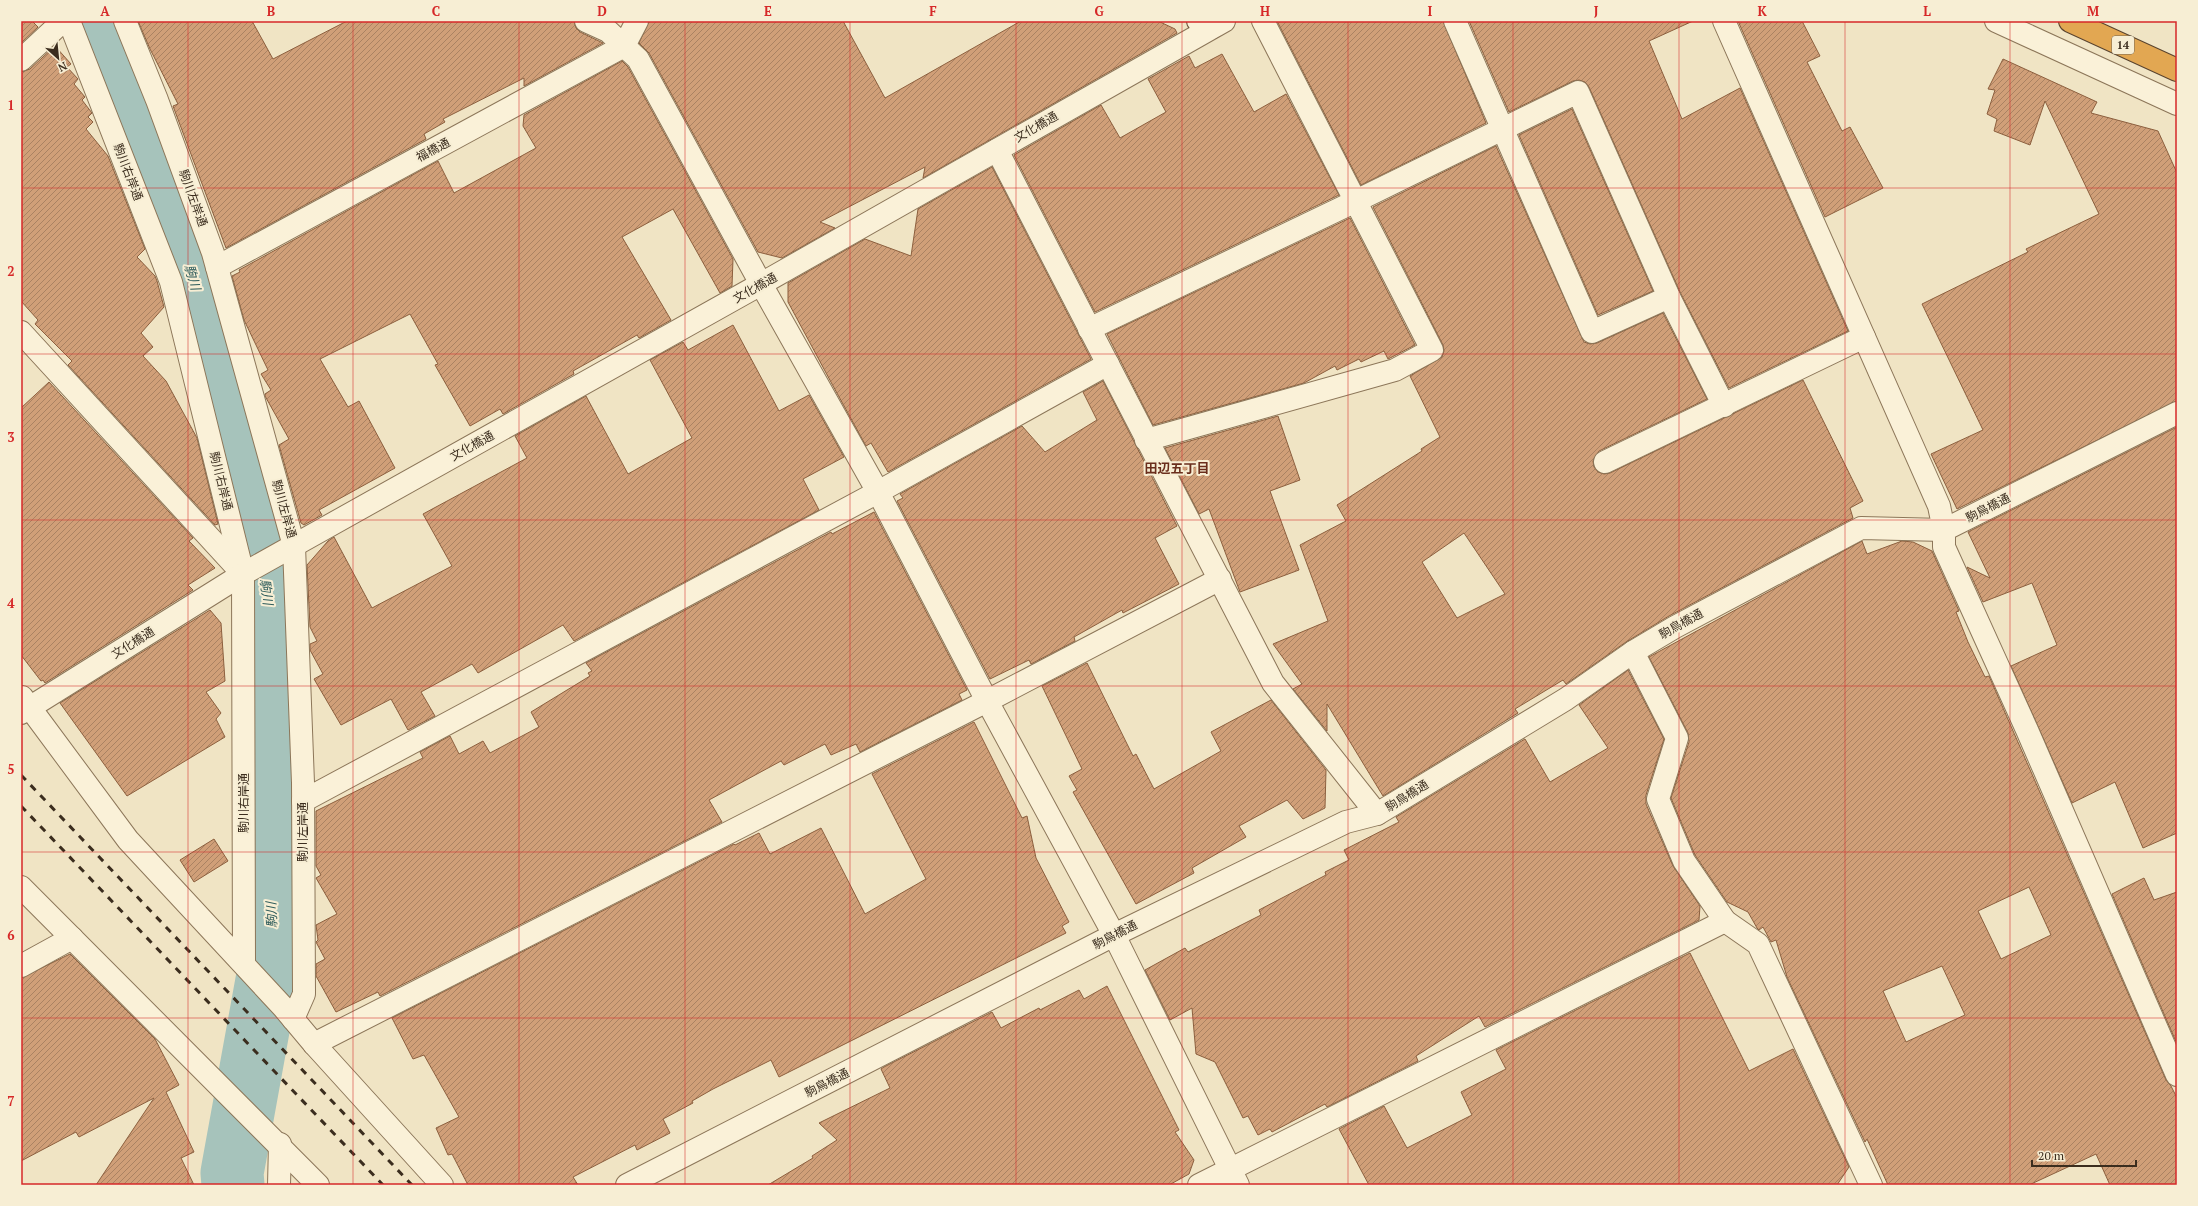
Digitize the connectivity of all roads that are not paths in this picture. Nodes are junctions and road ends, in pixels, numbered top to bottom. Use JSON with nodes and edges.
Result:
{"nodes":[{"id":1,"x":63,"y":21,"type":"edge"},
{"id":2,"x":69,"y":21,"type":"edge"},
{"id":3,"x":125,"y":21,"type":"edge"},
{"id":4,"x":586,"y":21,"type":"edge"},
{"id":5,"x":637,"y":21,"type":"edge"},
{"id":6,"x":1263,"y":21,"type":"edge"},
{"id":7,"x":1455,"y":21,"type":"edge"},
{"id":8,"x":1724,"y":21,"type":"edge"},
{"id":9,"x":1996,"y":21,"type":"edge"},
{"id":10,"x":2070,"y":21,"type":"edge"},
{"id":11,"x":1211,"y":23,"type":"edge"},
{"id":12,"x":624,"y":46,"type":"junction"},
{"id":13,"x":21,"y":60,"type":"edge"},
{"id":14,"x":2177,"y":70,"type":"edge"},
{"id":15,"x":2177,"y":104,"type":"edge"},
{"id":16,"x":1501,"y":129,"type":"junction"},
{"id":17,"x":997,"y":150,"type":"junction"},
{"id":18,"x":1356,"y":201,"type":"junction"},
{"id":19,"x":217,"y":267,"type":"junction"},
{"id":20,"x":761,"y":284,"type":"junction"},
{"id":21,"x":1668,"y":297,"type":"junction"},
{"id":22,"x":1089,"y":329,"type":"junction"},
{"id":23,"x":21,"y":332,"type":"edge"},
{"id":24,"x":1864,"y":337,"type":"junction"},
{"id":25,"x":1108,"y":364,"type":"junction"},
{"id":26,"x":1724,"y":406,"type":"junction"},
{"id":27,"x":2177,"y":413,"type":"edge"},
{"id":28,"x":1146,"y":440,"type":"junction"},
{"id":29,"x":1605,"y":462,"type":"dead end"},
{"id":30,"x":878,"y":492,"type":"junction"},
{"id":31,"x":1944,"y":530,"type":"junction"},
{"id":32,"x":289,"y":549,"type":"junction"},
{"id":33,"x":245,"y":573,"type":"junction"},
{"id":34,"x":1220,"y":579,"type":"junction"},
{"id":35,"x":1633,"y":652,"type":"junction"},
{"id":36,"x":987,"y":701,"type":"junction"},
{"id":37,"x":24,"y":705,"type":"edge"},
{"id":38,"x":303,"y":801,"type":"junction"},
{"id":39,"x":1377,"y":814,"type":"junction"},
{"id":40,"x":21,"y":887,"type":"edge"},
{"id":41,"x":1725,"y":921,"type":"junction"},
{"id":42,"x":1114,"y":935,"type":"junction"},
{"id":43,"x":72,"y":938,"type":"junction"},
{"id":44,"x":244,"y":964,"type":"junction"},
{"id":45,"x":21,"y":966,"type":"edge"},
{"id":46,"x":288,"y":1013,"type":"junction"},
{"id":47,"x":314,"y":1044,"type":"junction"},
{"id":48,"x":2177,"y":1075,"type":"edge"},
{"id":49,"x":280,"y":1144,"type":"junction"},
{"id":50,"x":1234,"y":1177,"type":"edge"},
{"id":51,"x":1862,"y":1183,"type":"edge"},
{"id":52,"x":279,"y":1185,"type":"edge"},
{"id":53,"x":318,"y":1185,"type":"edge"},
{"id":54,"x":442,"y":1185,"type":"edge"},
{"id":55,"x":627,"y":1185,"type":"edge"},
{"id":56,"x":1199,"y":1185,"type":"edge"}],
"edges":[{"from":1,"to":13,"type":"street"},
{"from":2,"to":33,"type":"street","name":"駒川右岸通"},
{"from":3,"to":19,"type":"street","name":"駒川左岸通"},
{"from":4,"to":12,"type":"street"},
{"from":5,"to":12,"type":"street"},
{"from":6,"to":18,"type":"street"},
{"from":7,"to":16,"type":"street"},
{"from":8,"to":24,"type":"street"},
{"from":9,"to":15,"type":"street"},
{"from":10,"to":14,"type":"highway","number":"14"},
{"from":11,"to":17,"type":"street","name":"文化橋通"},
{"from":12,"to":19,"type":"street","name":"福橋通"},
{"from":12,"to":20,"type":"street"},
{"from":16,"to":18,"type":"street"},
{"from":16,"to":21,"type":"street"},
{"from":16,"to":21,"type":"street"},
{"from":17,"to":20,"type":"street","name":"文化橋通"},
{"from":17,"to":22,"type":"street"},
{"from":18,"to":22,"type":"street"},
{"from":18,"to":28,"type":"street"},
{"from":19,"to":32,"type":"street","name":"駒川左岸通"},
{"from":20,"to":30,"type":"street"},
{"from":20,"to":32,"type":"street","name":"文化橋通"},
{"from":21,"to":26,"type":"street"},
{"from":22,"to":25,"type":"street"},
{"from":23,"to":33,"type":"street"},
{"from":24,"to":26,"type":"street"},
{"from":24,"to":31,"type":"street"},
{"from":25,"to":28,"type":"street"},
{"from":25,"to":30,"type":"street"},
{"from":26,"to":29,"type":"street"},
{"from":27,"to":31,"type":"street","name":"駒鳥橋通"},
{"from":28,"to":34,"type":"street"},
{"from":30,"to":36,"type":"street"},
{"from":30,"to":38,"type":"street"},
{"from":31,"to":35,"type":"street","name":"駒鳥橋通"},
{"from":31,"to":48,"type":"street"},
{"from":32,"to":33,"type":"street","name":"文化橋通"},
{"from":32,"to":38,"type":"street","name":"駒川左岸通"},
{"from":33,"to":37,"type":"street","name":"文化橋通"},
{"from":33,"to":44,"type":"street","name":"駒川右岸通"},
{"from":34,"to":36,"type":"street"},
{"from":34,"to":39,"type":"street"},
{"from":35,"to":39,"type":"street","name":"駒鳥橋通"},
{"from":35,"to":41,"type":"street"},
{"from":36,"to":42,"type":"street"},
{"from":36,"to":47,"type":"street"},
{"from":37,"to":44,"type":"street"},
{"from":38,"to":46,"type":"street","name":"駒川左岸通"},
{"from":39,"to":42,"type":"street","name":"駒鳥橋通"},
{"from":40,"to":43,"type":"street"},
{"from":41,"to":50,"type":"street"},
{"from":41,"to":51,"type":"street"},
{"from":42,"to":50,"type":"street"},
{"from":42,"to":55,"type":"street","name":"駒鳥橋通"},
{"from":43,"to":45,"type":"street"},
{"from":43,"to":49,"type":"street"},
{"from":44,"to":46,"type":"street"},
{"from":46,"to":47,"type":"street"},
{"from":47,"to":54,"type":"street"},
{"from":49,"to":52,"type":"street"},
{"from":49,"to":53,"type":"street"},
{"from":50,"to":56,"type":"street"}]}
